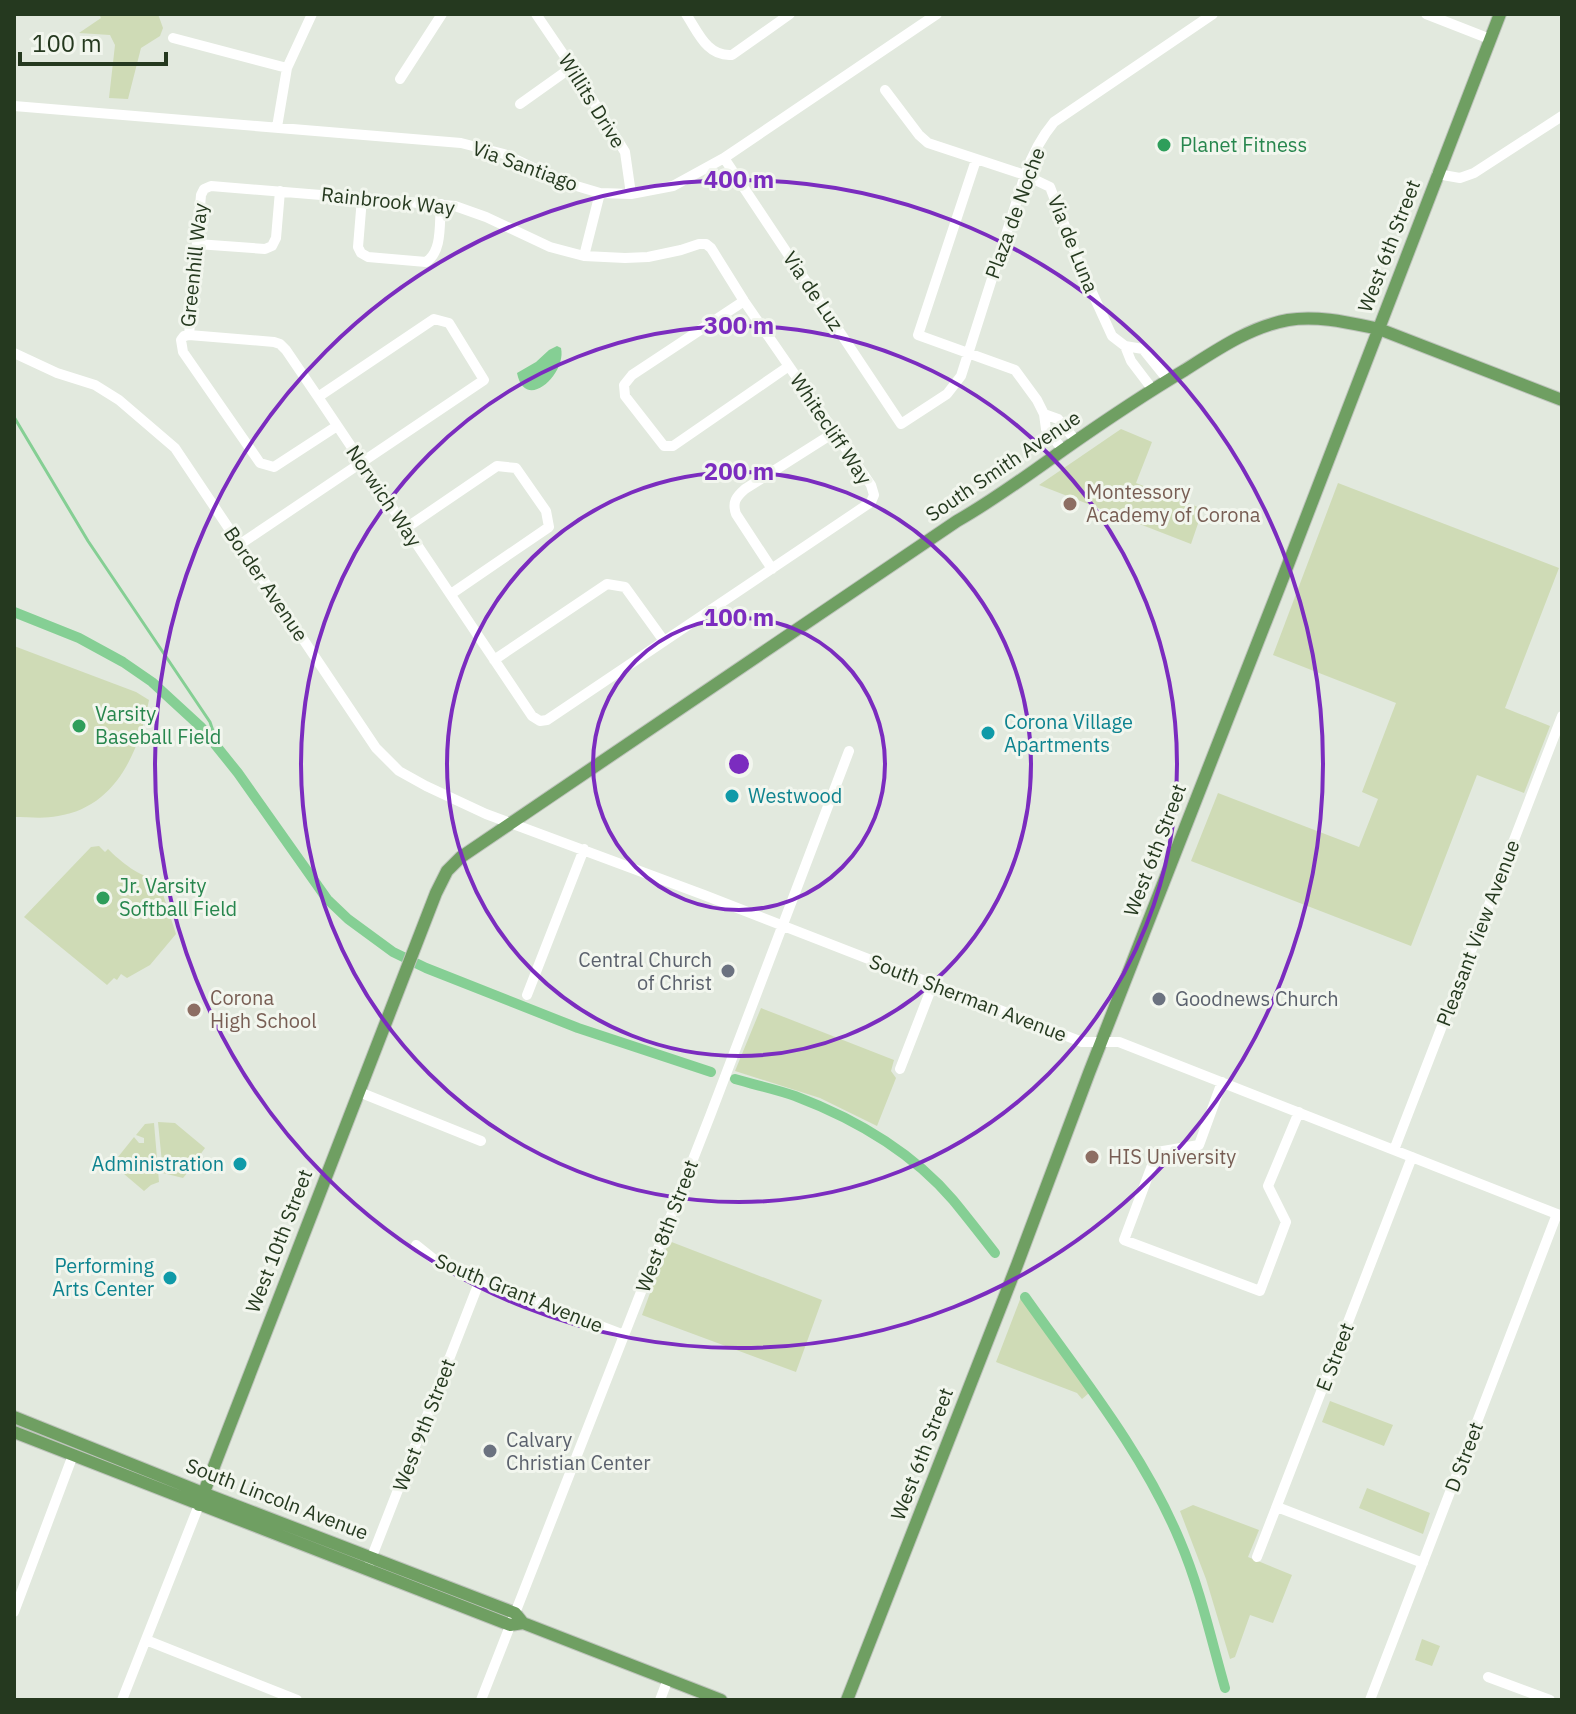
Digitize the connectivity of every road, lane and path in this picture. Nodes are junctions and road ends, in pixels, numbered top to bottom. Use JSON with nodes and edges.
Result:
{"nodes":[{"id":1,"x":312,"y":14,"type":"edge"},
{"id":2,"x":442,"y":14,"type":"edge"},
{"id":3,"x":536,"y":14,"type":"edge"},
{"id":4,"x":686,"y":14,"type":"edge"},
{"id":5,"x":790,"y":14,"type":"edge"},
{"id":6,"x":937,"y":14,"type":"edge"},
{"id":7,"x":1213,"y":14,"type":"edge"},
{"id":8,"x":1426,"y":14,"type":"edge"},
{"id":9,"x":1500,"y":14,"type":"edge"},
{"id":10,"x":173,"y":38,"type":"dead end"},
{"id":11,"x":1490,"y":39,"type":"junction"},
{"id":12,"x":572,"y":67,"type":"junction"},
{"id":13,"x":287,"y":68,"type":"junction"},
{"id":14,"x":400,"y":79,"type":"dead end"},
{"id":15,"x":885,"y":90,"type":"dead end"},
{"id":16,"x":520,"y":104,"type":"dead end"},
{"id":17,"x":14,"y":106,"type":"edge"},
{"id":18,"x":1562,"y":116,"type":"edge"},
{"id":19,"x":277,"y":127,"type":"junction"},
{"id":20,"x":724,"y":158,"type":"junction"},
{"id":21,"x":976,"y":160,"type":"junction"},
{"id":22,"x":1437,"y":174,"type":"junction"},
{"id":23,"x":1025,"y":175,"type":"junction"},
{"id":24,"x":204,"y":189,"type":"joint"},
{"id":25,"x":280,"y":191,"type":"junction"},
{"id":26,"x":600,"y":193,"type":"junction"},
{"id":27,"x":631,"y":194,"type":"junction"},
{"id":28,"x":362,"y":198,"type":"junction"},
{"id":29,"x":441,"y":204,"type":"junction"},
{"id":30,"x":197,"y":244,"type":"junction"},
{"id":31,"x":706,"y":244,"type":"joint"},
{"id":32,"x":584,"y":256,"type":"junction"},
{"id":33,"x":744,"y":301,"type":"junction"},
{"id":34,"x":1379,"y":329,"type":"junction"},
{"id":35,"x":189,"y":335,"type":"junction"},
{"id":36,"x":1125,"y":346,"type":"junction"},
{"id":37,"x":14,"y":353,"type":"edge"},
{"id":38,"x":968,"y":353,"type":"junction"},
{"id":39,"x":789,"y":366,"type":"junction"},
{"id":40,"x":1168,"y":380,"type":"junction"},
{"id":41,"x":1153,"y":390,"type":"junction"},
{"id":42,"x":318,"y":397,"type":"junction"},
{"id":43,"x":1562,"y":400,"type":"edge"},
{"id":44,"x":1044,"y":414,"type":"junction"},
{"id":45,"x":901,"y":424,"type":"joint"},
{"id":46,"x":337,"y":426,"type":"junction"},
{"id":47,"x":835,"y":432,"type":"junction"},
{"id":48,"x":1076,"y":441,"type":"junction"},
{"id":49,"x":1063,"y":450,"type":"junction"},
{"id":50,"x":362,"y":463,"type":"junction"},
{"id":51,"x":406,"y":528,"type":"junction"},
{"id":52,"x":239,"y":545,"type":"junction"},
{"id":53,"x":772,"y":569,"type":"junction"},
{"id":54,"x":451,"y":594,"type":"junction"},
{"id":55,"x":664,"y":641,"type":"junction"},
{"id":56,"x":494,"y":660,"type":"junction"},
{"id":57,"x":1562,"y":716,"type":"edge"},
{"id":58,"x":849,"y":751,"type":"dead end"},
{"id":59,"x":510,"y":823,"type":"junction"},
{"id":60,"x":584,"y":849,"type":"junction"},
{"id":61,"x":783,"y":926,"type":"junction"},
{"id":62,"x":933,"y":984,"type":"junction"},
{"id":63,"x":527,"y":995,"type":"dead end"},
{"id":64,"x":1101,"y":1042,"type":"junction"},
{"id":65,"x":900,"y":1069,"type":"dead end"},
{"id":66,"x":1222,"y":1082,"type":"junction"},
{"id":67,"x":359,"y":1092,"type":"junction"},
{"id":68,"x":1299,"y":1112,"type":"junction"},
{"id":69,"x":481,"y":1141,"type":"dead end"},
{"id":70,"x":1394,"y":1150,"type":"junction"},
{"id":71,"x":1412,"y":1157,"type":"junction"},
{"id":72,"x":1559,"y":1215,"type":"edge"},
{"id":73,"x":416,"y":1245,"type":"dead end"},
{"id":74,"x":480,"y":1280,"type":"junction"},
{"id":75,"x":624,"y":1335,"type":"junction"},
{"id":76,"x":14,"y":1417,"type":"edge"},
{"id":77,"x":14,"y":1432,"type":"edge"},
{"id":78,"x":73,"y":1455,"type":"junction"},
{"id":79,"x":201,"y":1499,"type":"junction"},
{"id":80,"x":1277,"y":1507,"type":"junction"},
{"id":81,"x":1257,"y":1557,"type":"dead end"},
{"id":82,"x":1423,"y":1563,"type":"junction"},
{"id":83,"x":370,"y":1564,"type":"junction"},
{"id":84,"x":14,"y":1612,"type":"edge"},
{"id":85,"x":516,"y":1620,"type":"junction"},
{"id":86,"x":146,"y":1640,"type":"junction"},
{"id":87,"x":1488,"y":1677,"type":"dead end"},
{"id":88,"x":668,"y":1679,"type":"junction"},
{"id":89,"x":122,"y":1700,"type":"edge"},
{"id":90,"x":297,"y":1700,"type":"edge"},
{"id":91,"x":481,"y":1700,"type":"edge"},
{"id":92,"x":660,"y":1700,"type":"edge"},
{"id":93,"x":721,"y":1700,"type":"edge"},
{"id":94,"x":847,"y":1700,"type":"edge"},
{"id":95,"x":1370,"y":1700,"type":"edge"},
{"id":96,"x":1550,"y":1700,"type":"edge"}],
"edges":[{"from":1,"to":13,"type":"street"},
{"from":2,"to":14,"type":"street"},
{"from":3,"to":12,"type":"street","name":"Willits Drive"},
{"from":4,"to":5,"type":"street"},
{"from":6,"to":20,"type":"street","name":"Via Santiago"},
{"from":7,"to":23,"type":"street","name":"Plaza de Noche"},
{"from":8,"to":11,"type":"street"},
{"from":9,"to":11,"type":"main road","name":"West 6th Street"},
{"from":10,"to":13,"type":"street"},
{"from":11,"to":22,"type":"main road","name":"West 6th Street"},
{"from":12,"to":16,"type":"street"},
{"from":12,"to":27,"type":"street","name":"Willits Drive"},
{"from":13,"to":19,"type":"street"},
{"from":15,"to":21,"type":"street","name":"Via de Luna"},
{"from":17,"to":19,"type":"street","name":"Via Santiago"},
{"from":18,"to":22,"type":"street"},
{"from":19,"to":26,"type":"street","name":"Via Santiago"},
{"from":20,"to":27,"type":"street","name":"Via Santiago"},
{"from":20,"to":45,"type":"street","name":"Via de Luz"},
{"from":21,"to":23,"type":"street","name":"Via de Luna"},
{"from":21,"to":38,"type":"street"},
{"from":22,"to":34,"type":"main road","name":"West 6th Street"},
{"from":23,"to":36,"type":"street","name":"Via de Luna"},
{"from":23,"to":38,"type":"street","name":"Plaza de Noche"},
{"from":24,"to":25,"type":"street","name":"Rainbrook Way"},
{"from":24,"to":30,"type":"street","name":"Greenhill Way"},
{"from":25,"to":28,"type":"street","name":"Rainbrook Way"},
{"from":25,"to":30,"type":"street"},
{"from":26,"to":27,"type":"street","name":"Via Santiago"},
{"from":26,"to":32,"type":"street"},
{"from":28,"to":29,"type":"street","name":"Rainbrook Way"},
{"from":28,"to":29,"type":"street"},
{"from":29,"to":32,"type":"street","name":"Rainbrook Way"},
{"from":30,"to":35,"type":"street","name":"Greenhill Way"},
{"from":31,"to":32,"type":"street","name":"Rainbrook Way"},
{"from":31,"to":33,"type":"street","name":"Whitecliff Way"},
{"from":33,"to":39,"type":"street","name":"Whitecliff Way"},
{"from":33,"to":39,"type":"street"},
{"from":34,"to":40,"type":"main road","name":"South Smith Avenue"},
{"from":34,"to":43,"type":"main road","name":"South Smith Avenue"},
{"from":34,"to":64,"type":"main road","name":"West 6th Street"},
{"from":35,"to":42,"type":"street","name":"Norwich Way"},
{"from":35,"to":46,"type":"street","name":"Greenhill Way"},
{"from":36,"to":40,"type":"street","name":"Via de Luna"},
{"from":36,"to":41,"type":"street","name":"Via de Luna"},
{"from":37,"to":52,"type":"street","name":"Border Avenue"},
{"from":38,"to":44,"type":"street"},
{"from":38,"to":45,"type":"street","name":"Plaza de Noche"},
{"from":39,"to":47,"type":"street","name":"Whitecliff Way"},
{"from":40,"to":41,"type":"main road","name":"South Smith Avenue"},
{"from":41,"to":48,"type":"main road","name":"South Smith Avenue"},
{"from":42,"to":46,"type":"street","name":"Norwich Way"},
{"from":42,"to":50,"type":"street"},
{"from":44,"to":48,"type":"street"},
{"from":44,"to":49,"type":"street"},
{"from":46,"to":50,"type":"street","name":"Norwich Way"},
{"from":47,"to":53,"type":"street","name":"Whitecliff Way"},
{"from":47,"to":53,"type":"street"},
{"from":48,"to":49,"type":"main road","name":"South Smith Avenue"},
{"from":49,"to":59,"type":"main road","name":"South Smith Avenue"},
{"from":50,"to":51,"type":"street","name":"Norwich Way"},
{"from":50,"to":52,"type":"street"},
{"from":51,"to":54,"type":"street","name":"Norwich Way"},
{"from":51,"to":54,"type":"street"},
{"from":52,"to":59,"type":"street","name":"Border Avenue"},
{"from":53,"to":55,"type":"street"},
{"from":54,"to":56,"type":"street","name":"Norwich Way"},
{"from":55,"to":56,"type":"street"},
{"from":55,"to":56,"type":"street","name":"Norwich Way"},
{"from":57,"to":70,"type":"street","name":"Pleasant View Avenue"},
{"from":58,"to":61,"type":"street","name":"West 8th Street"},
{"from":59,"to":60,"type":"street","name":"South Sherman Avenue"},
{"from":59,"to":67,"type":"main road","name":"West 10th Street"},
{"from":60,"to":61,"type":"street","name":"South Sherman Avenue"},
{"from":60,"to":63,"type":"street"},
{"from":61,"to":62,"type":"street","name":"South Sherman Avenue"},
{"from":61,"to":75,"type":"street","name":"West 8th Street"},
{"from":62,"to":64,"type":"street","name":"South Sherman Avenue"},
{"from":62,"to":65,"type":"street"},
{"from":64,"to":66,"type":"street","name":"South Sherman Avenue"},
{"from":64,"to":94,"type":"main road","name":"West 6th Street"},
{"from":66,"to":68,"type":"street","name":"South Sherman Avenue"},
{"from":66,"to":68,"type":"street"},
{"from":67,"to":69,"type":"street"},
{"from":67,"to":79,"type":"main road","name":"West 10th Street"},
{"from":68,"to":70,"type":"street","name":"South Sherman Avenue"},
{"from":70,"to":71,"type":"street","name":"South Sherman Avenue"},
{"from":71,"to":72,"type":"street","name":"South Sherman Avenue"},
{"from":71,"to":80,"type":"street","name":"E Street"},
{"from":72,"to":82,"type":"street","name":"D Street"},
{"from":73,"to":74,"type":"street","name":"South Grant Avenue"},
{"from":74,"to":75,"type":"street","name":"South Grant Avenue"},
{"from":74,"to":83,"type":"street","name":"West 9th Street"},
{"from":75,"to":85,"type":"street","name":"West 8th Street"},
{"from":76,"to":79,"type":"main road","name":"South Lincoln Avenue"},
{"from":77,"to":78,"type":"main road","name":"South Lincoln Avenue"},
{"from":78,"to":79,"type":"main road","name":"South Lincoln Avenue"},
{"from":78,"to":84,"type":"street"},
{"from":79,"to":83,"type":"main road","name":"South Lincoln Avenue"},
{"from":79,"to":86,"type":"street","name":"West 10th Street"},
{"from":80,"to":81,"type":"street","name":"E Street"},
{"from":80,"to":82,"type":"street"},
{"from":82,"to":95,"type":"street","name":"D Street"},
{"from":83,"to":85,"type":"main road","name":"South Lincoln Avenue"},
{"from":85,"to":88,"type":"main road","name":"South Lincoln Avenue"},
{"from":85,"to":91,"type":"street","name":"West 8th Street"},
{"from":86,"to":89,"type":"street","name":"West 10th Street"},
{"from":86,"to":90,"type":"street"},
{"from":87,"to":96,"type":"street"},
{"from":88,"to":92,"type":"street"},
{"from":88,"to":93,"type":"main road","name":"South Lincoln Avenue"}]}
